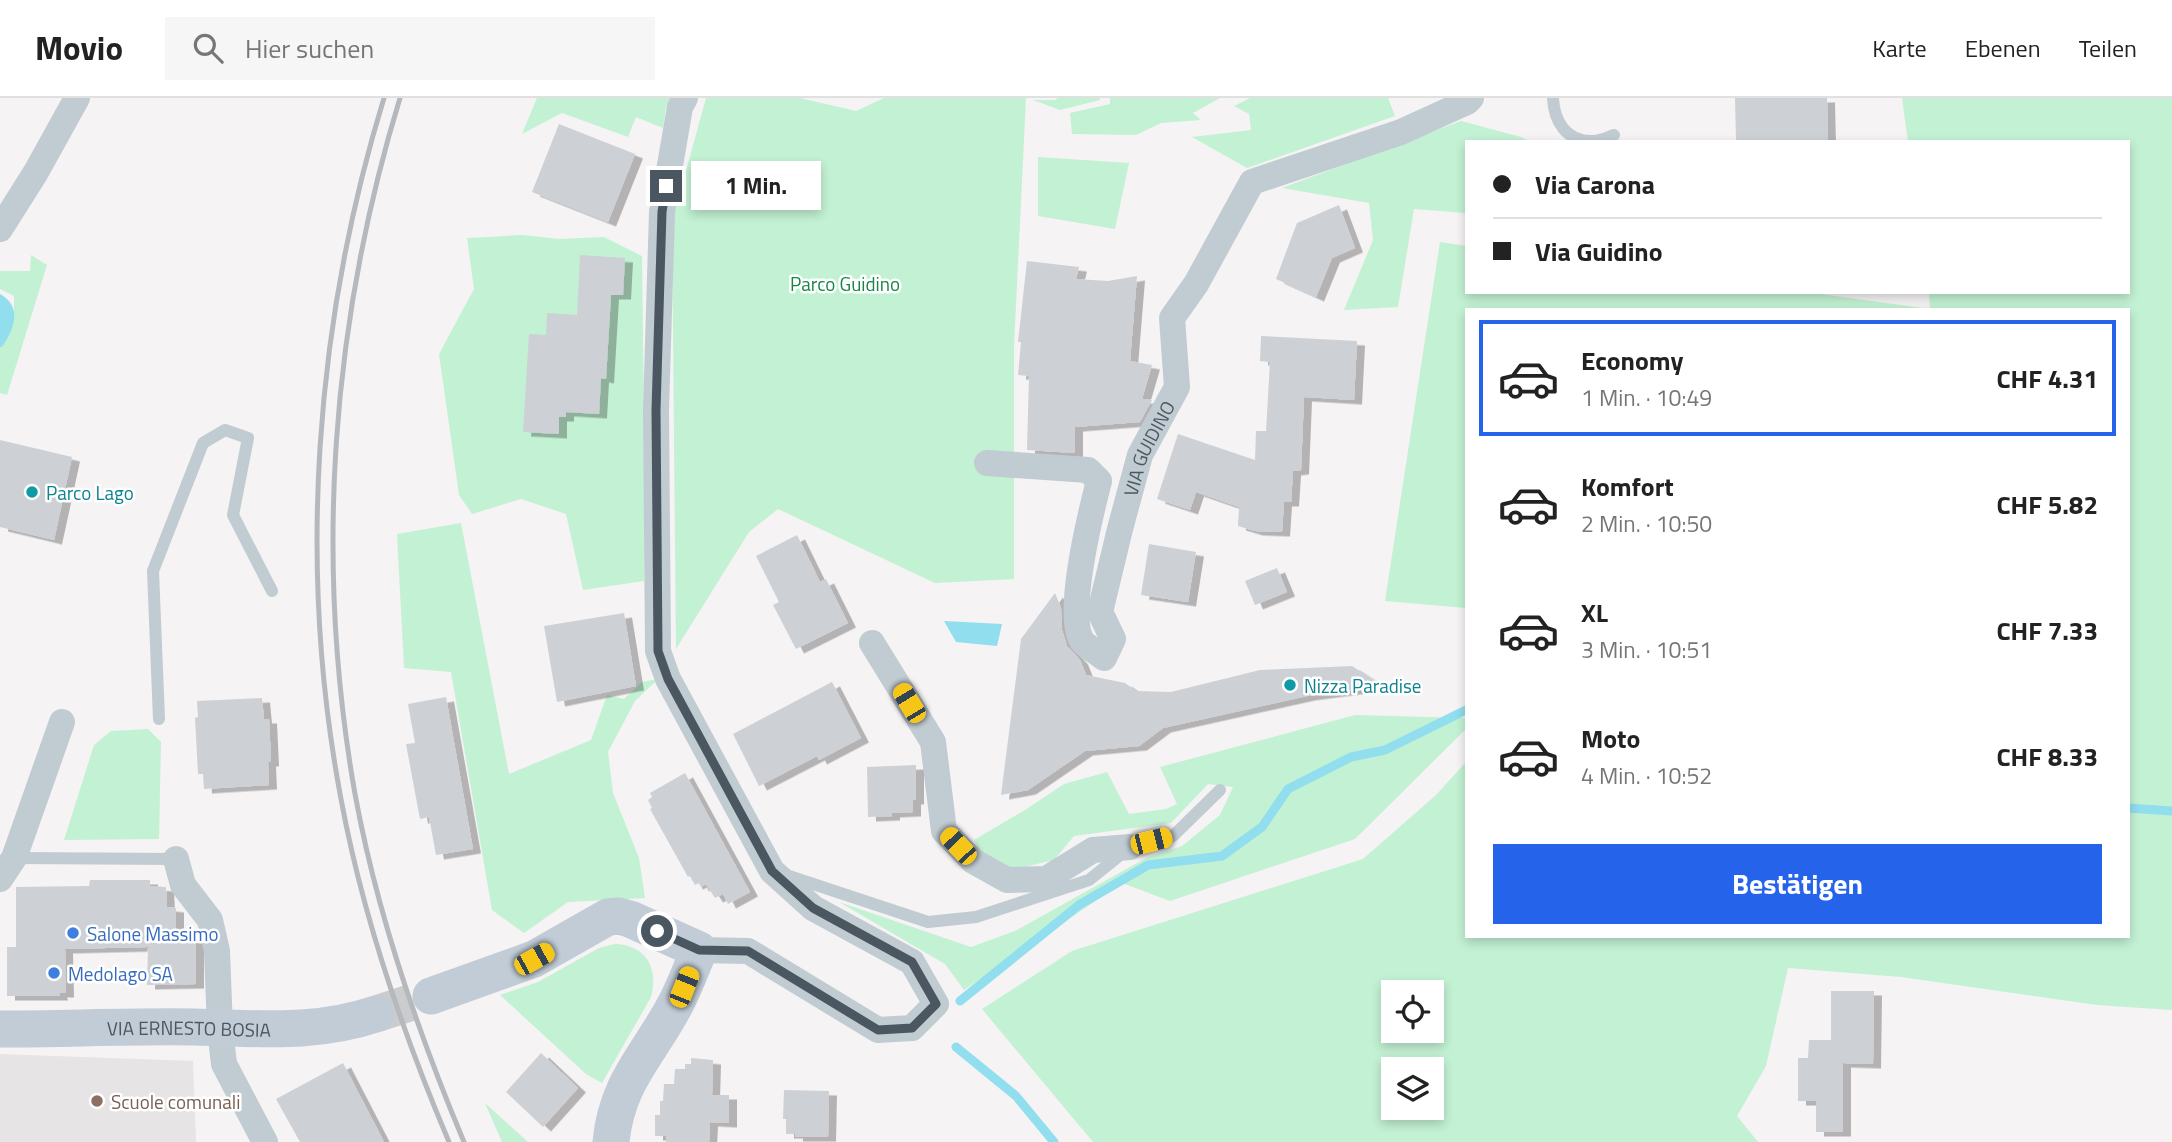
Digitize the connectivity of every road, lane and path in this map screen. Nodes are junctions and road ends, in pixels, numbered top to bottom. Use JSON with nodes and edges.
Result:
{"nodes":[{"id":1,"x":77,"y":98,"type":"edge"},
{"id":2,"x":685,"y":98,"type":"edge"},
{"id":3,"x":1471,"y":98,"type":"edge"},
{"id":4,"x":1553,"y":98,"type":"edge"},
{"id":5,"x":1614,"y":135,"type":"dead end"},
{"id":6,"x":1586,"y":140,"type":"edge"},
{"id":7,"x":1596,"y":140,"type":"edge"},
{"id":8,"x":0,"y":229,"type":"edge"},
{"id":9,"x":987,"y":463,"type":"dead end"},
{"id":10,"x":272,"y":591,"type":"dead end"},
{"id":11,"x":872,"y":643,"type":"dead end"},
{"id":12,"x":159,"y":719,"type":"dead end"},
{"id":13,"x":62,"y":722,"type":"dead end"},
{"id":14,"x":1220,"y":790,"type":"dead end"},
{"id":15,"x":1130,"y":847,"type":"junction"},
{"id":16,"x":176,"y":859,"type":"joint"},
{"id":17,"x":7,"y":869,"type":"edge"},
{"id":18,"x":772,"y":871,"type":"junction"},
{"id":19,"x":699,"y":950,"type":"junction"},
{"id":20,"x":431,"y":996,"type":"tunnel mouth"},
{"id":21,"x":376,"y":1014,"type":"tunnel mouth"},
{"id":22,"x":0,"y":1029,"type":"edge"},
{"id":23,"x":220,"y":1029,"type":"junction"},
{"id":24,"x":265,"y":1142,"type":"edge"},
{"id":25,"x":611,"y":1142,"type":"edge"}],
"edges":[{"from":1,"to":8,"type":"street"},
{"from":2,"to":18,"type":"street"},
{"from":3,"to":9,"type":"street","name":"VIA GUIDINO"},
{"from":4,"to":6,"type":"lane"},
{"from":5,"to":7,"type":"lane"},
{"from":10,"to":12,"type":"lane"},
{"from":11,"to":15,"type":"street"},
{"from":13,"to":17,"type":"street"},
{"from":14,"to":15,"type":"lane"},
{"from":15,"to":18,"type":"lane"},
{"from":16,"to":17,"type":"lane"},
{"from":16,"to":23,"type":"street"},
{"from":18,"to":19,"type":"street"},
{"from":19,"to":20,"type":"street"},
{"from":19,"to":25,"type":"street"},
{"from":21,"to":23,"type":"street","name":"VIA ERNESTO BOSIA"},
{"from":22,"to":23,"type":"street","name":"VIA ERNESTO BOSIA"},
{"from":23,"to":24,"type":"street"}]}
